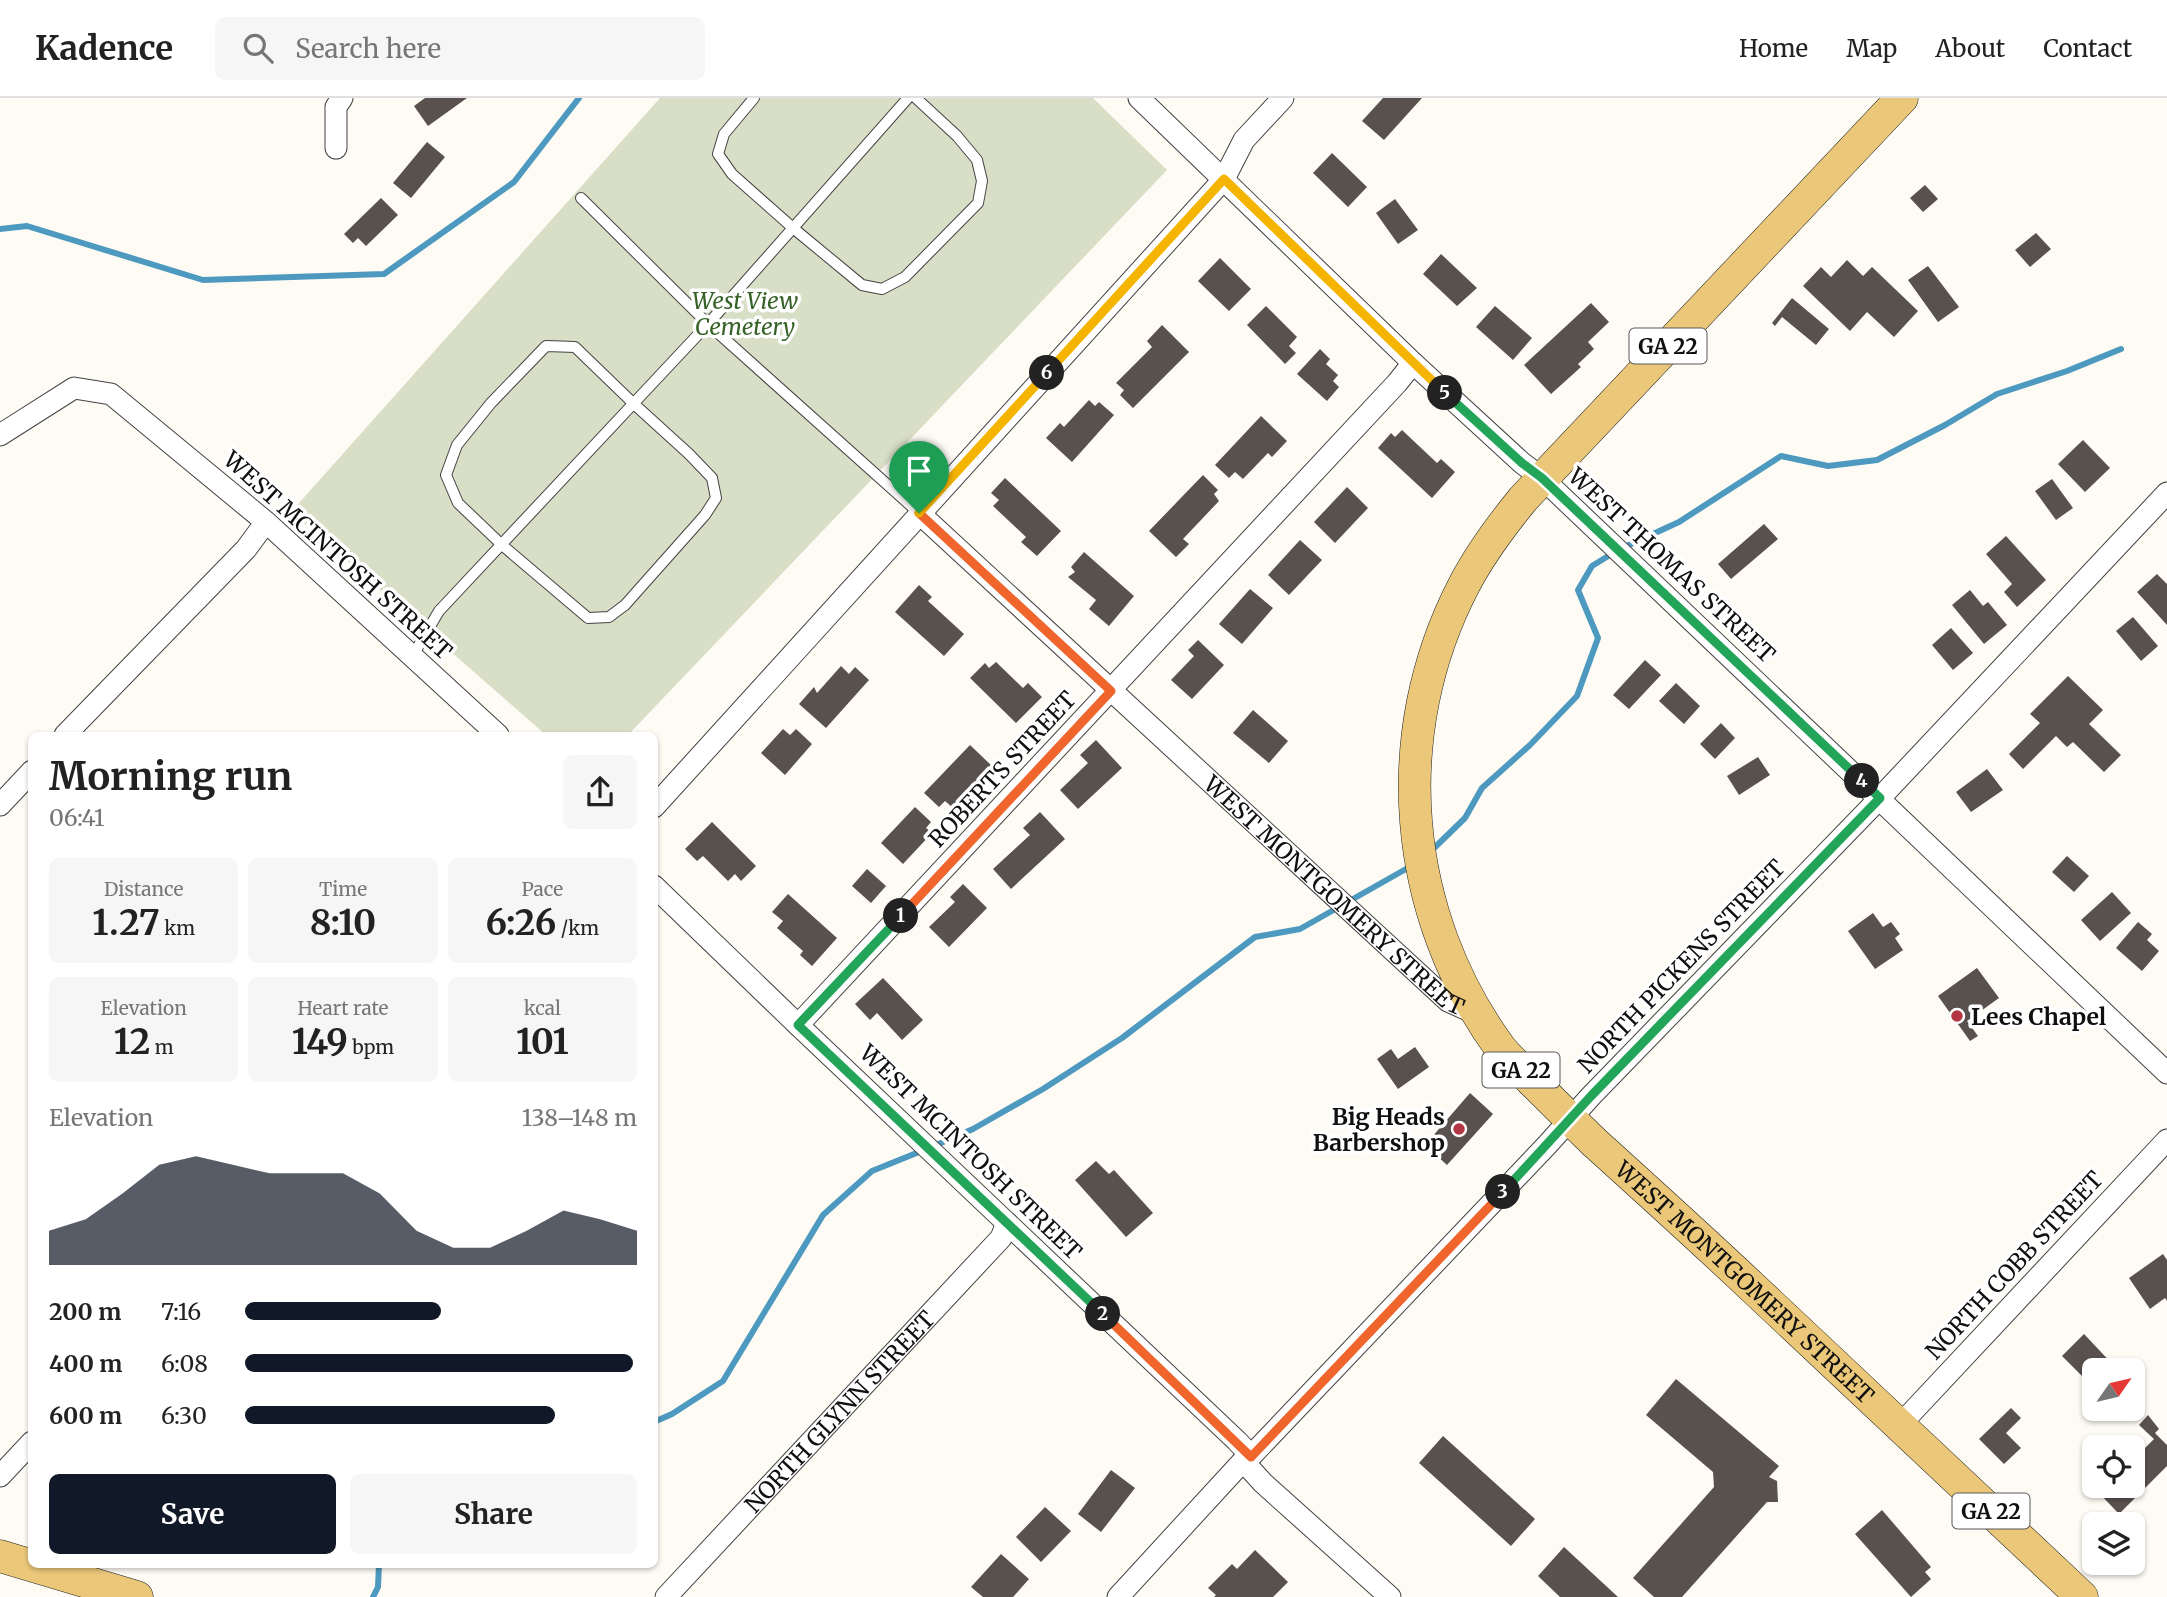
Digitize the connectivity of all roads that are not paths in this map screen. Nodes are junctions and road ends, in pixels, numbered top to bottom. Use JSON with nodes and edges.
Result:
{"nodes":[{"id":1,"x":342,"y":98,"type":"edge"},
{"id":2,"x":754,"y":98,"type":"edge"},
{"id":3,"x":908,"y":98,"type":"edge"},
{"id":4,"x":916,"y":98,"type":"edge"},
{"id":5,"x":1139,"y":98,"type":"edge"},
{"id":6,"x":1283,"y":98,"type":"edge"},
{"id":7,"x":1902,"y":98,"type":"edge"},
{"id":8,"x":336,"y":148,"type":"dead end"},
{"id":9,"x":1224,"y":179,"type":"junction"},
{"id":10,"x":581,"y":198,"type":"dead end"},
{"id":11,"x":793,"y":228,"type":"junction"},
{"id":12,"x":709,"y":324,"type":"junction"},
{"id":13,"x":1413,"y":363,"type":"junction"},
{"id":14,"x":634,"y":404,"type":"junction"},
{"id":15,"x":0,"y":435,"type":"edge"},
{"id":16,"x":1542,"y":478,"type":"junction"},
{"id":17,"x":2167,"y":493,"type":"edge"},
{"id":18,"x":919,"y":513,"type":"junction"},
{"id":19,"x":266,"y":522,"type":"junction"},
{"id":20,"x":502,"y":545,"type":"junction"},
{"id":21,"x":412,"y":657,"type":"junction"},
{"id":22,"x":1111,"y":691,"type":"junction"},
{"id":23,"x":68,"y":732,"type":"edge"},
{"id":24,"x":495,"y":732,"type":"edge"},
{"id":25,"x":28,"y":775,"type":"edge"},
{"id":26,"x":1880,"y":798,"type":"junction"},
{"id":27,"x":658,"y":803,"type":"edge"},
{"id":28,"x":0,"y":805,"type":"edge"},
{"id":29,"x":658,"y":890,"type":"edge"},
{"id":30,"x":1479,"y":1015,"type":"junction"},
{"id":31,"x":798,"y":1025,"type":"junction"},
{"id":32,"x":2167,"y":1073,"type":"edge"},
{"id":33,"x":1570,"y":1120,"type":"junction"},
{"id":34,"x":2167,"y":1140,"type":"edge"},
{"id":35,"x":1007,"y":1223,"type":"junction"},
{"id":36,"x":1899,"y":1426,"type":"junction"},
{"id":37,"x":28,"y":1447,"type":"edge"},
{"id":38,"x":1247,"y":1459,"type":"junction"},
{"id":39,"x":0,"y":1476,"type":"edge"},
{"id":40,"x":0,"y":1556,"type":"edge"},
{"id":41,"x":28,"y":1565,"type":"edge"},
{"id":42,"x":38,"y":1568,"type":"edge"},
{"id":43,"x":127,"y":1596,"type":"edge"},
{"id":44,"x":666,"y":1597,"type":"edge"},
{"id":45,"x":1118,"y":1597,"type":"edge"},
{"id":46,"x":1390,"y":1597,"type":"edge"},
{"id":47,"x":2082,"y":1597,"type":"edge"}],
"edges":[{"from":1,"to":8,"type":"street"},
{"from":2,"to":11,"type":"lane"},
{"from":3,"to":11,"type":"lane"},
{"from":4,"to":11,"type":"lane"},
{"from":5,"to":9,"type":"street","name":"WEST THOMAS STREET"},
{"from":6,"to":9,"type":"street"},
{"from":7,"to":16,"type":"main road","number":"GA 22"},
{"from":9,"to":13,"type":"street","name":"WEST THOMAS STREET"},
{"from":9,"to":18,"type":"street"},
{"from":10,"to":12,"type":"lane"},
{"from":11,"to":12,"type":"lane"},
{"from":12,"to":14,"type":"lane"},
{"from":12,"to":18,"type":"lane"},
{"from":13,"to":16,"type":"street","name":"WEST THOMAS STREET"},
{"from":13,"to":22,"type":"street","name":"ROBERTS STREET"},
{"from":14,"to":20,"type":"lane"},
{"from":14,"to":20,"type":"lane"},
{"from":14,"to":20,"type":"lane"},
{"from":15,"to":19,"type":"street","name":"WEST MCINTOSH STREET"},
{"from":16,"to":26,"type":"street","name":"WEST THOMAS STREET"},
{"from":16,"to":30,"type":"main road","number":"GA 22"},
{"from":17,"to":26,"type":"street","name":"NORTH PICKENS STREET"},
{"from":18,"to":22,"type":"street","name":"WEST MONTGOMERY STREET"},
{"from":18,"to":27,"type":"street"},
{"from":19,"to":21,"type":"street","name":"WEST MCINTOSH STREET"},
{"from":19,"to":23,"type":"street"},
{"from":20,"to":21,"type":"lane"},
{"from":21,"to":24,"type":"street","name":"WEST MCINTOSH STREET"},
{"from":22,"to":30,"type":"street","name":"WEST MONTGOMERY STREET"},
{"from":22,"to":31,"type":"street","name":"ROBERTS STREET"},
{"from":25,"to":28,"type":"street"},
{"from":26,"to":32,"type":"street","name":"WEST THOMAS STREET"},
{"from":26,"to":33,"type":"street","name":"NORTH PICKENS STREET"},
{"from":29,"to":31,"type":"street","name":"WEST MCINTOSH STREET"},
{"from":30,"to":33,"type":"main road","name":"WEST MONTGOMERY STREET","number":"GA 22"},
{"from":31,"to":35,"type":"street","name":"WEST MCINTOSH STREET"},
{"from":33,"to":36,"type":"main road","name":"WEST MONTGOMERY STREET","number":"GA 22"},
{"from":33,"to":38,"type":"street","name":"NORTH PICKENS STREET"},
{"from":34,"to":36,"type":"street","name":"NORTH COBB STREET"},
{"from":35,"to":38,"type":"street","name":"WEST MCINTOSH STREET"},
{"from":35,"to":44,"type":"street","name":"NORTH GLYNN STREET"},
{"from":36,"to":47,"type":"main road","name":"WEST MONTGOMERY STREET","number":"GA 22"},
{"from":37,"to":39,"type":"street"},
{"from":38,"to":45,"type":"street","name":"NORTH PICKENS STREET"},
{"from":38,"to":46,"type":"street","name":"WEST MCINTOSH STREET"},
{"from":40,"to":41,"type":"main road"},
{"from":42,"to":43,"type":"main road"}]}
